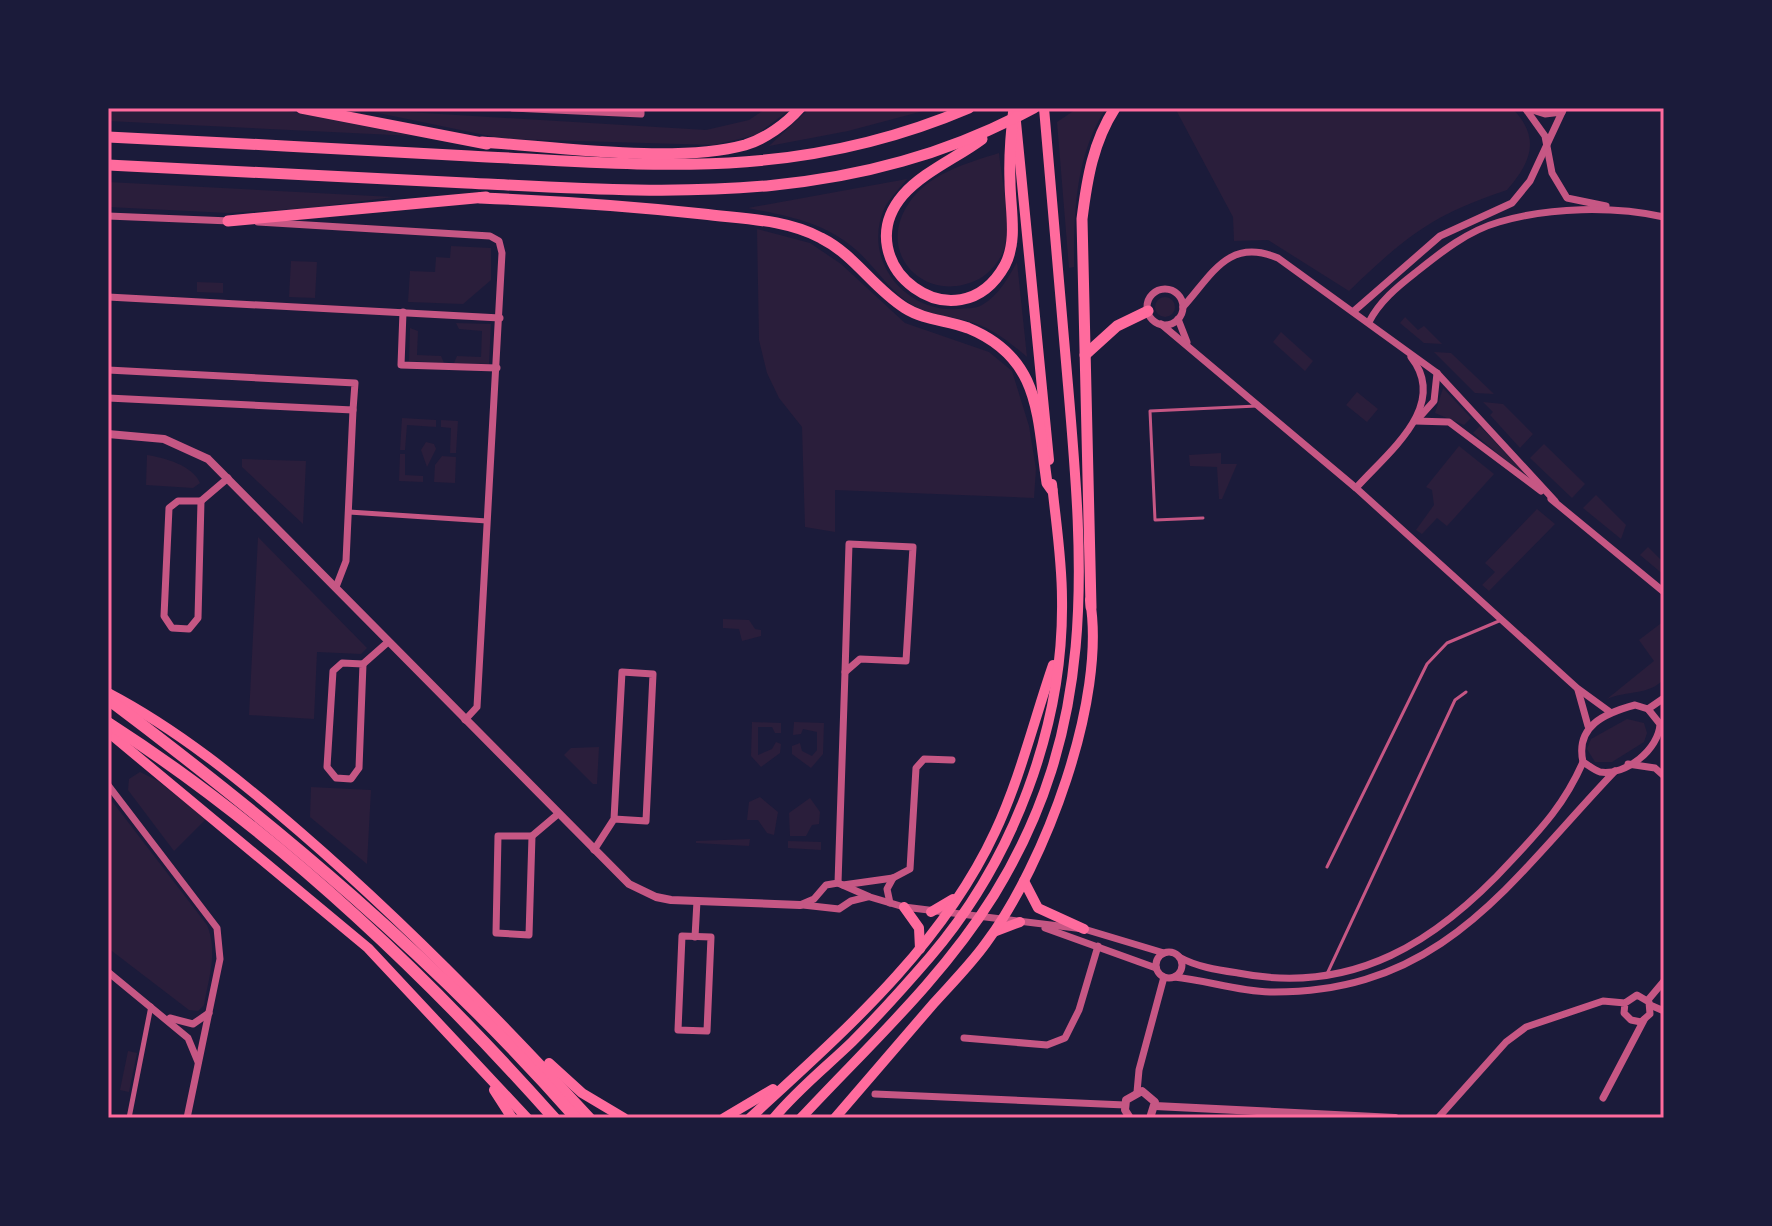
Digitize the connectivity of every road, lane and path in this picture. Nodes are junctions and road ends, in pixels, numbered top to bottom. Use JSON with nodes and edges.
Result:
{"nodes":[{"id":1,"x":301,"y":108,"type":"edge"},
{"id":2,"x":512,"y":108,"type":"edge"},
{"id":3,"x":641,"y":108,"type":"edge"},
{"id":4,"x":800,"y":108,"type":"edge"},
{"id":5,"x":969,"y":108,"type":"edge"},
{"id":6,"x":1014,"y":108,"type":"edge"},
{"id":7,"x":1034,"y":108,"type":"edge"},
{"id":8,"x":1044,"y":108,"type":"edge"},
{"id":9,"x":1115,"y":108,"type":"edge"},
{"id":10,"x":1526,"y":108,"type":"edge"},
{"id":11,"x":1563,"y":110,"type":"edge"},
{"id":12,"x":996,"y":129,"type":"junction"},
{"id":13,"x":108,"y":137,"type":"edge"},
{"id":14,"x":482,"y":142,"type":"junction"},
{"id":15,"x":1549,"y":145,"type":"junction"},
{"id":16,"x":642,"y":152,"type":"junction"},
{"id":17,"x":550,"y":160,"type":"junction"},
{"id":18,"x":589,"y":162,"type":"junction"},
{"id":19,"x":108,"y":165,"type":"edge"},
{"id":20,"x":1015,"y":182,"type":"junction"},
{"id":21,"x":550,"y":187,"type":"junction"},
{"id":22,"x":589,"y":188,"type":"junction"},
{"id":23,"x":480,"y":198,"type":"junction"},
{"id":24,"x":640,"y":208,"type":"junction"},
{"id":25,"x":1636,"y":211,"type":"junction"},
{"id":26,"x":108,"y":216,"type":"edge"},
{"id":27,"x":1664,"y":217,"type":"edge"},
{"id":28,"x":228,"y":221,"type":"junction"},
{"id":29,"x":1198,"y":290,"type":"junction"},
{"id":30,"x":1178,"y":295,"type":"junction"},
{"id":31,"x":108,"y":297,"type":"edge"},
{"id":32,"x":1183,"y":307,"type":"junction"},
{"id":33,"x":1148,"y":311,"type":"junction"},
{"id":34,"x":1354,"y":311,"type":"junction"},
{"id":35,"x":403,"y":312,"type":"junction"},
{"id":36,"x":500,"y":318,"type":"junction"},
{"id":37,"x":1178,"y":319,"type":"junction"},
{"id":38,"x":1369,"y":322,"type":"junction"},
{"id":39,"x":1161,"y":324,"type":"junction"},
{"id":40,"x":1190,"y":348,"type":"junction"},
{"id":41,"x":1405,"y":349,"type":"junction"},
{"id":42,"x":1085,"y":355,"type":"junction"},
{"id":43,"x":497,"y":368,"type":"junction"},
{"id":44,"x":108,"y":370,"type":"edge"},
{"id":45,"x":1437,"y":373,"type":"junction"},
{"id":46,"x":108,"y":398,"type":"edge"},
{"id":47,"x":1258,"y":406,"type":"junction"},
{"id":48,"x":353,"y":410,"type":"junction"},
{"id":49,"x":1415,"y":421,"type":"junction"},
{"id":50,"x":108,"y":434,"type":"edge"},
{"id":51,"x":228,"y":478,"type":"junction"},
{"id":52,"x":1356,"y":488,"type":"junction"},
{"id":53,"x":1052,"y":490,"type":"junction"},
{"id":54,"x":201,"y":501,"type":"junction"},
{"id":55,"x":1555,"y":501,"type":"junction"},
{"id":56,"x":349,"y":512,"type":"junction"},
{"id":57,"x":1203,"y":518,"type":"dead end"},
{"id":58,"x":488,"y":521,"type":"junction"},
{"id":59,"x":1091,"y":525,"type":"junction"},
{"id":60,"x":1081,"y":567,"type":"junction"},
{"id":61,"x":336,"y":587,"type":"junction"},
{"id":62,"x":1664,"y":592,"type":"edge"},
{"id":63,"x":1091,"y":607,"type":"junction"},
{"id":64,"x":1501,"y":620,"type":"junction"},
{"id":65,"x":388,"y":642,"type":"junction"},
{"id":66,"x":1061,"y":644,"type":"junction"},
{"id":67,"x":845,"y":647,"type":"junction"},
{"id":68,"x":860,"y":659,"type":"junction"},
{"id":69,"x":363,"y":664,"type":"junction"},
{"id":70,"x":845,"y":672,"type":"junction"},
{"id":71,"x":1577,"y":688,"type":"junction"},
{"id":72,"x":1466,"y":692,"type":"dead end"},
{"id":73,"x":108,"y":696,"type":"edge"},
{"id":74,"x":1664,"y":698,"type":"edge"},
{"id":75,"x":1648,"y":709,"type":"junction"},
{"id":76,"x":1610,"y":712,"type":"junction"},
{"id":77,"x":465,"y":720,"type":"junction"},
{"id":78,"x":1662,"y":722,"type":"edge"},
{"id":79,"x":108,"y":723,"type":"edge"},
{"id":80,"x":1588,"y":726,"type":"junction"},
{"id":81,"x":108,"y":732,"type":"edge"},
{"id":82,"x":1662,"y":736,"type":"edge"},
{"id":83,"x":1650,"y":750,"type":"junction"},
{"id":84,"x":952,"y":760,"type":"dead end"},
{"id":85,"x":1583,"y":762,"type":"junction"},
{"id":86,"x":1628,"y":764,"type":"junction"},
{"id":87,"x":1615,"y":771,"type":"junction"},
{"id":88,"x":1660,"y":773,"type":"edge"},
{"id":89,"x":108,"y":785,"type":"edge"},
{"id":90,"x":558,"y":814,"type":"junction"},
{"id":91,"x":614,"y":819,"type":"junction"},
{"id":92,"x":532,"y":836,"type":"junction"},
{"id":93,"x":594,"y":850,"type":"junction"},
{"id":94,"x":1327,"y":867,"type":"dead end"},
{"id":95,"x":893,"y":878,"type":"junction"},
{"id":96,"x":1024,"y":881,"type":"junction"},
{"id":97,"x":842,"y":885,"type":"junction"},
{"id":98,"x":822,"y":892,"type":"junction"},
{"id":99,"x":961,"y":892,"type":"junction"},
{"id":100,"x":870,"y":897,"type":"junction"},
{"id":101,"x":697,"y":901,"type":"junction"},
{"id":102,"x":890,"y":903,"type":"junction"},
{"id":103,"x":846,"y":904,"type":"junction"},
{"id":104,"x":800,"y":905,"type":"junction"},
{"id":105,"x":904,"y":907,"type":"junction"},
{"id":106,"x":830,"y":909,"type":"junction"},
{"id":107,"x":931,"y":912,"type":"junction"},
{"id":108,"x":950,"y":914,"type":"junction"},
{"id":109,"x":999,"y":920,"type":"junction"},
{"id":110,"x":1026,"y":923,"type":"junction"},
{"id":111,"x":1084,"y":929,"type":"junction"},
{"id":112,"x":994,"y":932,"type":"junction"},
{"id":113,"x":695,"y":937,"type":"junction"},
{"id":114,"x":1098,"y":946,"type":"junction"},
{"id":115,"x":920,"y":949,"type":"junction"},
{"id":116,"x":1164,"y":953,"type":"junction"},
{"id":117,"x":1179,"y":957,"type":"junction"},
{"id":118,"x":1156,"y":968,"type":"junction"},
{"id":119,"x":108,"y":972,"type":"edge"},
{"id":120,"x":1327,"y":974,"type":"junction"},
{"id":121,"x":1164,"y":977,"type":"junction"},
{"id":122,"x":1174,"y":977,"type":"junction"},
{"id":123,"x":1664,"y":981,"type":"edge"},
{"id":124,"x":1649,"y":1002,"type":"junction"},
{"id":125,"x":1625,"y":1003,"type":"junction"},
{"id":126,"x":151,"y":1005,"type":"junction"},
{"id":127,"x":210,"y":1011,"type":"junction"},
{"id":128,"x":1664,"y":1011,"type":"edge"},
{"id":129,"x":162,"y":1014,"type":"junction"},
{"id":130,"x":1644,"y":1020,"type":"junction"},
{"id":131,"x":518,"y":1037,"type":"junction"},
{"id":132,"x":964,"y":1038,"type":"dead end"},
{"id":133,"x":199,"y":1064,"type":"junction"},
{"id":134,"x":480,"y":1068,"type":"junction"},
{"id":135,"x":795,"y":1075,"type":"junction"},
{"id":136,"x":1137,"y":1092,"type":"junction"},
{"id":137,"x":875,"y":1094,"type":"dead end"},
{"id":138,"x":1603,"y":1098,"type":"dead end"},
{"id":139,"x":1125,"y":1105,"type":"junction"},
{"id":140,"x":1155,"y":1106,"type":"junction"},
{"id":141,"x":1312,"y":1116,"type":"edge"},
{"id":142,"x":129,"y":1118,"type":"edge"},
{"id":143,"x":187,"y":1118,"type":"edge"},
{"id":144,"x":512,"y":1118,"type":"edge"},
{"id":145,"x":527,"y":1118,"type":"edge"},
{"id":146,"x":554,"y":1118,"type":"edge"},
{"id":147,"x":576,"y":1118,"type":"edge"},
{"id":148,"x":590,"y":1118,"type":"edge"},
{"id":149,"x":624,"y":1118,"type":"edge"},
{"id":150,"x":724,"y":1118,"type":"edge"},
{"id":151,"x":750,"y":1118,"type":"edge"},
{"id":152,"x":774,"y":1118,"type":"edge"},
{"id":153,"x":801,"y":1118,"type":"edge"},
{"id":154,"x":835,"y":1118,"type":"edge"},
{"id":155,"x":1130,"y":1118,"type":"edge"},
{"id":156,"x":1150,"y":1118,"type":"edge"},
{"id":157,"x":1395,"y":1118,"type":"edge"},
{"id":158,"x":1438,"y":1118,"type":"edge"}],
"edges":[{"from":1,"to":14,"type":"highway"},
{"from":2,"to":3,"type":"street"},
{"from":4,"to":16,"type":"highway"},
{"from":5,"to":18,"type":"highway"},
{"from":6,"to":20,"type":"highway"},
{"from":7,"to":12,"type":"highway"},
{"from":8,"to":60,"type":"main road"},
{"from":9,"to":42,"type":"highway"},
{"from":10,"to":11,"type":"street"},
{"from":10,"to":15,"type":"street"},
{"from":11,"to":15,"type":"street"},
{"from":12,"to":20,"type":"highway"},
{"from":12,"to":22,"type":"highway"},
{"from":13,"to":17,"type":"highway"},
{"from":14,"to":16,"type":"highway"},
{"from":14,"to":17,"type":"highway"},
{"from":15,"to":25,"type":"street"},
{"from":15,"to":34,"type":"street"},
{"from":16,"to":18,"type":"highway"},
{"from":17,"to":18,"type":"highway"},
{"from":19,"to":21,"type":"highway"},
{"from":20,"to":53,"type":"main road"},
{"from":21,"to":22,"type":"highway"},
{"from":21,"to":23,"type":"highway"},
{"from":22,"to":24,"type":"highway"},
{"from":23,"to":24,"type":"highway"},
{"from":23,"to":28,"type":"highway"},
{"from":24,"to":53,"type":"highway"},
{"from":25,"to":27,"type":"street"},
{"from":25,"to":38,"type":"street"},
{"from":26,"to":28,"type":"street"},
{"from":28,"to":36,"type":"street"},
{"from":29,"to":30,"type":"street"},
{"from":29,"to":32,"type":"street"},
{"from":29,"to":34,"type":"street"},
{"from":30,"to":32,"type":"street"},
{"from":30,"to":33,"type":"street"},
{"from":31,"to":35,"type":"street"},
{"from":32,"to":37,"type":"street"},
{"from":33,"to":39,"type":"street"},
{"from":33,"to":42,"type":"highway"},
{"from":34,"to":38,"type":"street"},
{"from":35,"to":36,"type":"street"},
{"from":35,"to":43,"type":"street"},
{"from":36,"to":43,"type":"street"},
{"from":37,"to":39,"type":"street"},
{"from":37,"to":40,"type":"street"},
{"from":38,"to":41,"type":"street"},
{"from":39,"to":40,"type":"street"},
{"from":40,"to":47,"type":"street"},
{"from":41,"to":45,"type":"street"},
{"from":41,"to":49,"type":"street"},
{"from":42,"to":59,"type":"highway"},
{"from":43,"to":58,"type":"street"},
{"from":44,"to":48,"type":"street"},
{"from":45,"to":49,"type":"street"},
{"from":45,"to":55,"type":"street"},
{"from":46,"to":48,"type":"street"},
{"from":47,"to":52,"type":"street"},
{"from":47,"to":57,"type":"lane"},
{"from":48,"to":56,"type":"street"},
{"from":49,"to":52,"type":"street"},
{"from":49,"to":55,"type":"street"},
{"from":50,"to":51,"type":"street"},
{"from":51,"to":54,"type":"street"},
{"from":51,"to":61,"type":"street"},
{"from":52,"to":64,"type":"street"},
{"from":53,"to":66,"type":"main road"},
{"from":54,"to":54,"type":"street"},
{"from":55,"to":62,"type":"street"},
{"from":56,"to":58,"type":"street"},
{"from":56,"to":61,"type":"street"},
{"from":58,"to":77,"type":"street"},
{"from":59,"to":60,"type":"highway"},
{"from":59,"to":63,"type":"highway"},
{"from":60,"to":63,"type":"main road"},
{"from":60,"to":153,"type":"main road"},
{"from":61,"to":65,"type":"street"},
{"from":63,"to":96,"type":"main road"},
{"from":64,"to":71,"type":"street"},
{"from":64,"to":94,"type":"lane"},
{"from":65,"to":69,"type":"street"},
{"from":65,"to":77,"type":"street"},
{"from":66,"to":99,"type":"main road"},
{"from":66,"to":152,"type":"main road"},
{"from":67,"to":68,"type":"street"},
{"from":67,"to":68,"type":"street"},
{"from":67,"to":70,"type":"street"},
{"from":68,"to":70,"type":"street"},
{"from":69,"to":69,"type":"street"},
{"from":70,"to":97,"type":"street"},
{"from":71,"to":76,"type":"street"},
{"from":71,"to":80,"type":"street"},
{"from":72,"to":120,"type":"lane"},
{"from":73,"to":131,"type":"main road"},
{"from":73,"to":147,"type":"highway"},
{"from":74,"to":75,"type":"street"},
{"from":75,"to":76,"type":"street"},
{"from":75,"to":78,"type":"street"},
{"from":76,"to":80,"type":"street"},
{"from":77,"to":90,"type":"street"},
{"from":78,"to":82,"type":"street"},
{"from":79,"to":146,"type":"highway"},
{"from":80,"to":85,"type":"street"},
{"from":81,"to":134,"type":"main road"},
{"from":82,"to":83,"type":"street"},
{"from":83,"to":86,"type":"street"},
{"from":83,"to":88,"type":"street"},
{"from":84,"to":95,"type":"street"},
{"from":85,"to":87,"type":"street"},
{"from":85,"to":120,"type":"street"},
{"from":86,"to":87,"type":"street"},
{"from":86,"to":88,"type":"street"},
{"from":87,"to":122,"type":"street"},
{"from":89,"to":127,"type":"street"},
{"from":90,"to":92,"type":"street"},
{"from":90,"to":93,"type":"street"},
{"from":91,"to":91,"type":"street"},
{"from":91,"to":93,"type":"street"},
{"from":92,"to":92,"type":"street"},
{"from":93,"to":101,"type":"street"},
{"from":95,"to":97,"type":"street"},
{"from":95,"to":102,"type":"street"},
{"from":96,"to":109,"type":"main road"},
{"from":96,"to":111,"type":"main road"},
{"from":97,"to":98,"type":"street"},
{"from":97,"to":100,"type":"street"},
{"from":97,"to":103,"type":"street"},
{"from":98,"to":104,"type":"street"},
{"from":98,"to":106,"type":"street"},
{"from":99,"to":107,"type":"main road"},
{"from":99,"to":108,"type":"main road"},
{"from":100,"to":102,"type":"street"},
{"from":100,"to":103,"type":"street"},
{"from":101,"to":104,"type":"street"},
{"from":101,"to":113,"type":"street"},
{"from":102,"to":105,"type":"street"},
{"from":103,"to":106,"type":"street"},
{"from":104,"to":106,"type":"street"},
{"from":105,"to":107,"type":"street"},
{"from":105,"to":115,"type":"main road"},
{"from":107,"to":108,"type":"street"},
{"from":108,"to":109,"type":"street"},
{"from":108,"to":115,"type":"main road"},
{"from":109,"to":110,"type":"street"},
{"from":109,"to":112,"type":"main road"},
{"from":110,"to":111,"type":"street"},
{"from":110,"to":112,"type":"main road"},
{"from":110,"to":114,"type":"street"},
{"from":111,"to":116,"type":"street"},
{"from":112,"to":154,"type":"main road"},
{"from":113,"to":113,"type":"street"},
{"from":114,"to":118,"type":"street"},
{"from":114,"to":132,"type":"street"},
{"from":115,"to":135,"type":"main road"},
{"from":116,"to":117,"type":"street"},
{"from":116,"to":118,"type":"street"},
{"from":117,"to":120,"type":"street"},
{"from":117,"to":122,"type":"street"},
{"from":118,"to":121,"type":"street"},
{"from":119,"to":126,"type":"street"},
{"from":121,"to":122,"type":"street"},
{"from":121,"to":136,"type":"street"},
{"from":123,"to":124,"type":"street"},
{"from":124,"to":125,"type":"street"},
{"from":124,"to":128,"type":"street"},
{"from":124,"to":130,"type":"street"},
{"from":125,"to":130,"type":"street"},
{"from":125,"to":158,"type":"street"},
{"from":126,"to":129,"type":"street"},
{"from":126,"to":142,"type":"street"},
{"from":127,"to":129,"type":"street"},
{"from":127,"to":133,"type":"street"},
{"from":129,"to":133,"type":"street"},
{"from":130,"to":138,"type":"street"},
{"from":131,"to":148,"type":"main road"},
{"from":131,"to":149,"type":"main road"},
{"from":133,"to":143,"type":"street"},
{"from":134,"to":144,"type":"main road"},
{"from":134,"to":145,"type":"main road"},
{"from":135,"to":150,"type":"main road"},
{"from":135,"to":151,"type":"main road"},
{"from":136,"to":139,"type":"street"},
{"from":136,"to":140,"type":"street"},
{"from":137,"to":139,"type":"street"},
{"from":139,"to":155,"type":"street"},
{"from":140,"to":141,"type":"street"},
{"from":140,"to":156,"type":"street"},
{"from":141,"to":157,"type":"street"}]}
